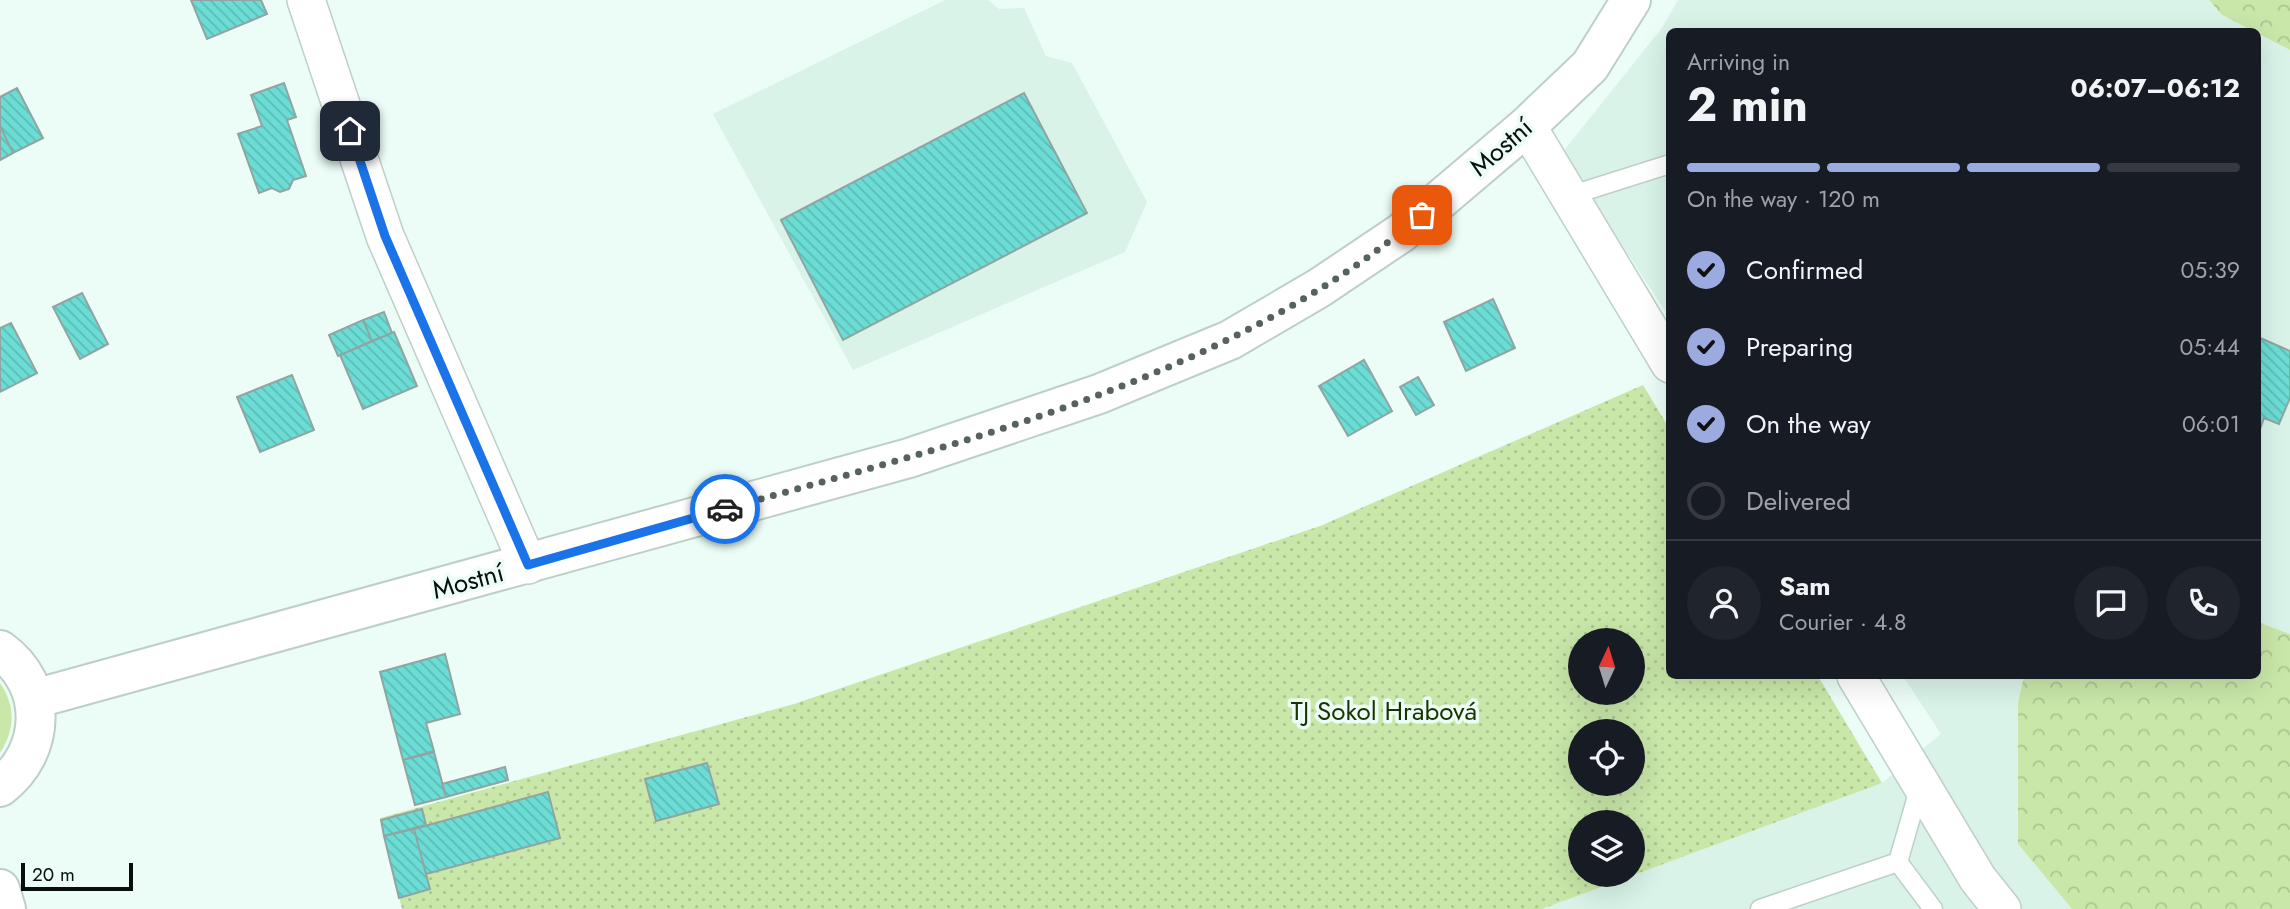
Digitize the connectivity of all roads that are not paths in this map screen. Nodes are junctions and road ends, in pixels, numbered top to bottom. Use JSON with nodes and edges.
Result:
{"nodes":[{"id":1,"x":306,"y":0,"type":"edge"},
{"id":2,"x":1631,"y":0,"type":"edge"},
{"id":3,"x":1527,"y":126,"type":"junction"},
{"id":4,"x":1666,"y":165,"type":"edge"},
{"id":5,"x":1569,"y":196,"type":"junction"},
{"id":6,"x":1666,"y":357,"type":"edge"},
{"id":7,"x":528,"y":565,"type":"junction"},
{"id":8,"x":0,"y":650,"type":"edge"},
{"id":9,"x":1858,"y":679,"type":"edge"},
{"id":10,"x":34,"y":699,"type":"junction"},
{"id":11,"x":1921,"y":783,"type":"junction"},
{"id":12,"x":0,"y":788,"type":"edge"},
{"id":13,"x":1898,"y":862,"type":"junction"},
{"id":14,"x":0,"y":890,"type":"edge"},
{"id":15,"x":6,"y":909,"type":"edge"},
{"id":16,"x":1760,"y":909,"type":"edge"},
{"id":17,"x":1933,"y":909,"type":"edge"},
{"id":18,"x":2002,"y":909,"type":"edge"}],
"edges":[{"from":1,"to":7,"type":"street"},
{"from":2,"to":3,"type":"main road","name":"Mostní"},
{"from":3,"to":5,"type":"street"},
{"from":3,"to":7,"type":"main road","name":"Mostní"},
{"from":4,"to":5,"type":"lane"},
{"from":5,"to":6,"type":"street"},
{"from":7,"to":10,"type":"main road","name":"Mostní"},
{"from":8,"to":10,"type":"main road"},
{"from":9,"to":11,"type":"street"},
{"from":10,"to":12,"type":"main road"},
{"from":11,"to":13,"type":"lane"},
{"from":11,"to":18,"type":"street"},
{"from":13,"to":16,"type":"lane"},
{"from":13,"to":17,"type":"lane"},
{"from":14,"to":15,"type":"main road"}]}
